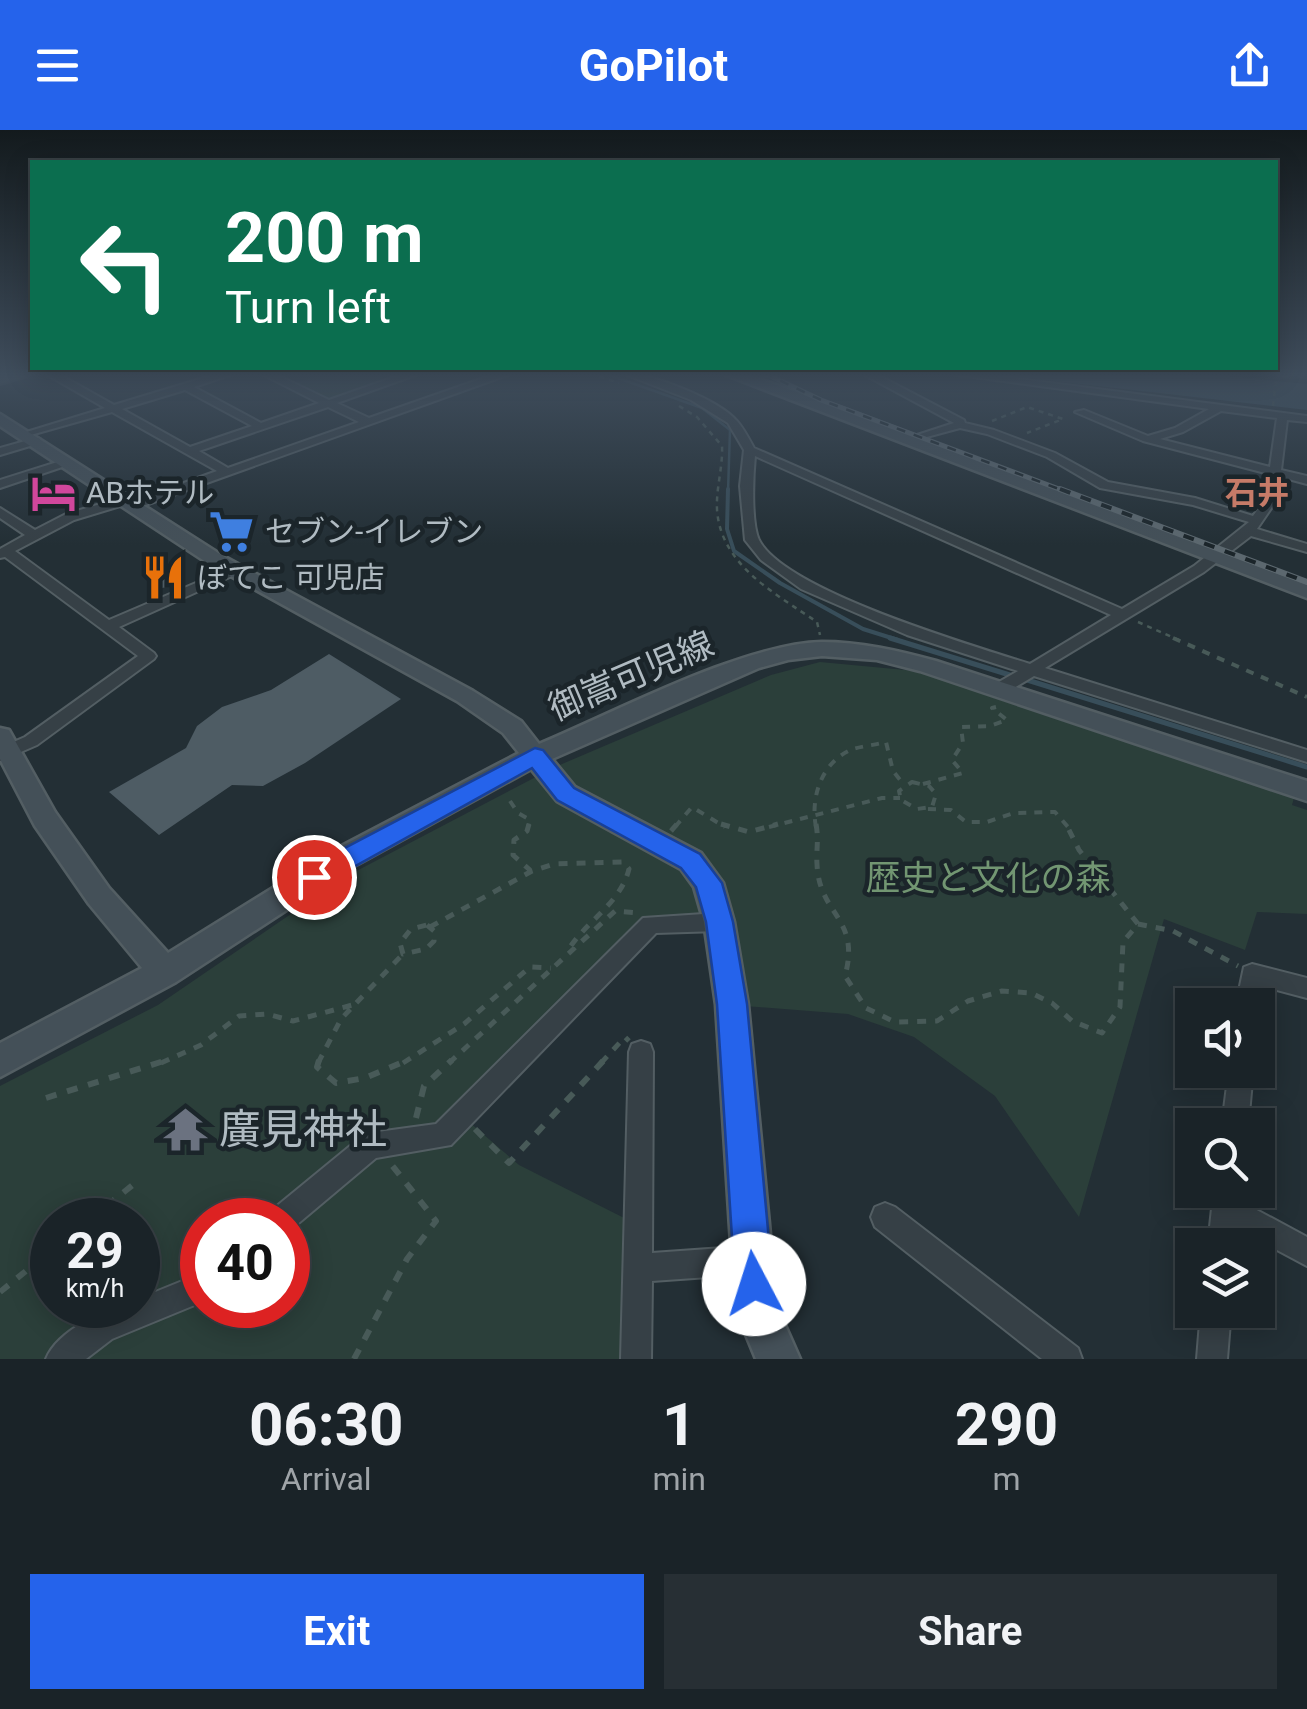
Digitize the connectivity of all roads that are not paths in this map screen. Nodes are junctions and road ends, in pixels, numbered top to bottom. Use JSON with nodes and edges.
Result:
{"nodes":[{"id":1,"x":17,"y":430,"type":"edge"},
{"id":2,"x":51,"y":430,"type":"edge"},
{"id":3,"x":153,"y":430,"type":"edge"},
{"id":4,"x":247,"y":430,"type":"edge"},
{"id":5,"x":347,"y":430,"type":"edge"},
{"id":6,"x":737,"y":430,"type":"edge"},
{"id":7,"x":886,"y":430,"type":"edge"},
{"id":8,"x":943,"y":430,"type":"edge"},
{"id":9,"x":986,"y":430,"type":"edge"},
{"id":10,"x":1126,"y":430,"type":"edge"},
{"id":11,"x":1179,"y":430,"type":"edge"},
{"id":12,"x":1277,"y":430,"type":"edge"},
{"id":13,"x":30,"y":438,"type":"junction"},
{"id":14,"x":1147,"y":439,"type":"junction"},
{"id":15,"x":912,"y":440,"type":"junction"},
{"id":16,"x":189,"y":450,"type":"junction"},
{"id":17,"x":750,"y":450,"type":"junction"},
{"id":18,"x":0,"y":452,"type":"edge"},
{"id":19,"x":67,"y":462,"type":"junction"},
{"id":20,"x":229,"y":473,"type":"junction"},
{"id":21,"x":1277,"y":473,"type":"junction"},
{"id":22,"x":1307,"y":480,"type":"edge"},
{"id":23,"x":0,"y":484,"type":"edge"},
{"id":24,"x":131,"y":503,"type":"junction"},
{"id":25,"x":3,"y":518,"type":"edge"},
{"id":26,"x":1253,"y":526,"type":"junction"},
{"id":27,"x":32,"y":535,"type":"junction"},
{"id":28,"x":1307,"y":548,"type":"edge"},
{"id":29,"x":3,"y":553,"type":"edge"},
{"id":30,"x":1216,"y":558,"type":"junction"},
{"id":31,"x":236,"y":571,"type":"junction"},
{"id":32,"x":1307,"y":592,"type":"edge"},
{"id":33,"x":1122,"y":615,"type":"junction"},
{"id":34,"x":108,"y":627,"type":"junction"},
{"id":35,"x":1034,"y":668,"type":"junction"},
{"id":36,"x":1008,"y":693,"type":"junction"},
{"id":37,"x":3,"y":746,"type":"edge"},
{"id":38,"x":535,"y":756,"type":"junction"},
{"id":39,"x":1307,"y":756,"type":"edge"},
{"id":40,"x":1307,"y":790,"type":"edge"},
{"id":41,"x":720,"y":922,"type":"junction"},
{"id":42,"x":165,"y":972,"type":"junction"},
{"id":43,"x":1250,"y":988,"type":"edge"},
{"id":44,"x":1307,"y":988,"type":"edge"},
{"id":45,"x":641,"y":1052,"type":"road end"},
{"id":46,"x":0,"y":1060,"type":"edge"},
{"id":47,"x":308,"y":1198,"type":"edge"},
{"id":48,"x":1241,"y":1208,"type":"edge"},
{"id":49,"x":885,"y":1217,"type":"dead end"},
{"id":50,"x":1307,"y":1252,"type":"edge"},
{"id":51,"x":751,"y":1260,"type":"junction"},
{"id":52,"x":637,"y":1268,"type":"junction"},
{"id":53,"x":180,"y":1297,"type":"edge"},
{"id":54,"x":1215,"y":1328,"type":"edge"},
{"id":55,"x":62,"y":1359,"type":"edge"},
{"id":56,"x":636,"y":1359,"type":"edge"},
{"id":57,"x":778,"y":1359,"type":"edge"},
{"id":58,"x":1067,"y":1359,"type":"edge"},
{"id":59,"x":1212,"y":1359,"type":"edge"}],
"edges":[{"from":1,"to":13,"type":"street","name":"御嵩可児線"},
{"from":2,"to":13,"type":"street"},
{"from":3,"to":16,"type":"street"},
{"from":4,"to":16,"type":"street"},
{"from":5,"to":20,"type":"street"},
{"from":6,"to":17,"type":"street"},
{"from":7,"to":15,"type":"street"},
{"from":8,"to":15,"type":"street"},
{"from":9,"to":26,"type":"street"},
{"from":10,"to":14,"type":"street"},
{"from":11,"to":14,"type":"street"},
{"from":12,"to":21,"type":"street"},
{"from":13,"to":18,"type":"street"},
{"from":13,"to":19,"type":"street","name":"御嵩可児線"},
{"from":14,"to":21,"type":"street"},
{"from":15,"to":30,"type":"street"},
{"from":16,"to":20,"type":"street"},
{"from":17,"to":33,"type":"street"},
{"from":17,"to":35,"type":"street"},
{"from":19,"to":23,"type":"street"},
{"from":19,"to":24,"type":"street","name":"御嵩可児線"},
{"from":20,"to":24,"type":"street"},
{"from":21,"to":22,"type":"street"},
{"from":21,"to":26,"type":"street"},
{"from":24,"to":27,"type":"street"},
{"from":24,"to":31,"type":"street","name":"御嵩可児線"},
{"from":25,"to":27,"type":"street"},
{"from":26,"to":28,"type":"street"},
{"from":26,"to":30,"type":"street"},
{"from":27,"to":29,"type":"street"},
{"from":29,"to":34,"type":"street"},
{"from":30,"to":32,"type":"street"},
{"from":30,"to":33,"type":"street"},
{"from":31,"to":34,"type":"street"},
{"from":31,"to":38,"type":"street","name":"御嵩可児線"},
{"from":33,"to":35,"type":"street"},
{"from":34,"to":37,"type":"street"},
{"from":35,"to":36,"type":"street"},
{"from":35,"to":39,"type":"street"},
{"from":36,"to":38,"type":"street","name":"御嵩可児線"},
{"from":36,"to":40,"type":"street","name":"御嵩可児線"},
{"from":37,"to":42,"type":"street"},
{"from":38,"to":41,"type":"street"},
{"from":38,"to":42,"type":"street"},
{"from":41,"to":47,"type":"street"},
{"from":41,"to":51,"type":"street"},
{"from":42,"to":46,"type":"street"},
{"from":43,"to":44,"type":"street"},
{"from":45,"to":52,"type":"street"},
{"from":48,"to":50,"type":"street"},
{"from":49,"to":58,"type":"street"},
{"from":51,"to":52,"type":"street"},
{"from":51,"to":57,"type":"street"},
{"from":52,"to":56,"type":"street"},
{"from":53,"to":55,"type":"street"},
{"from":54,"to":59,"type":"street"}]}
